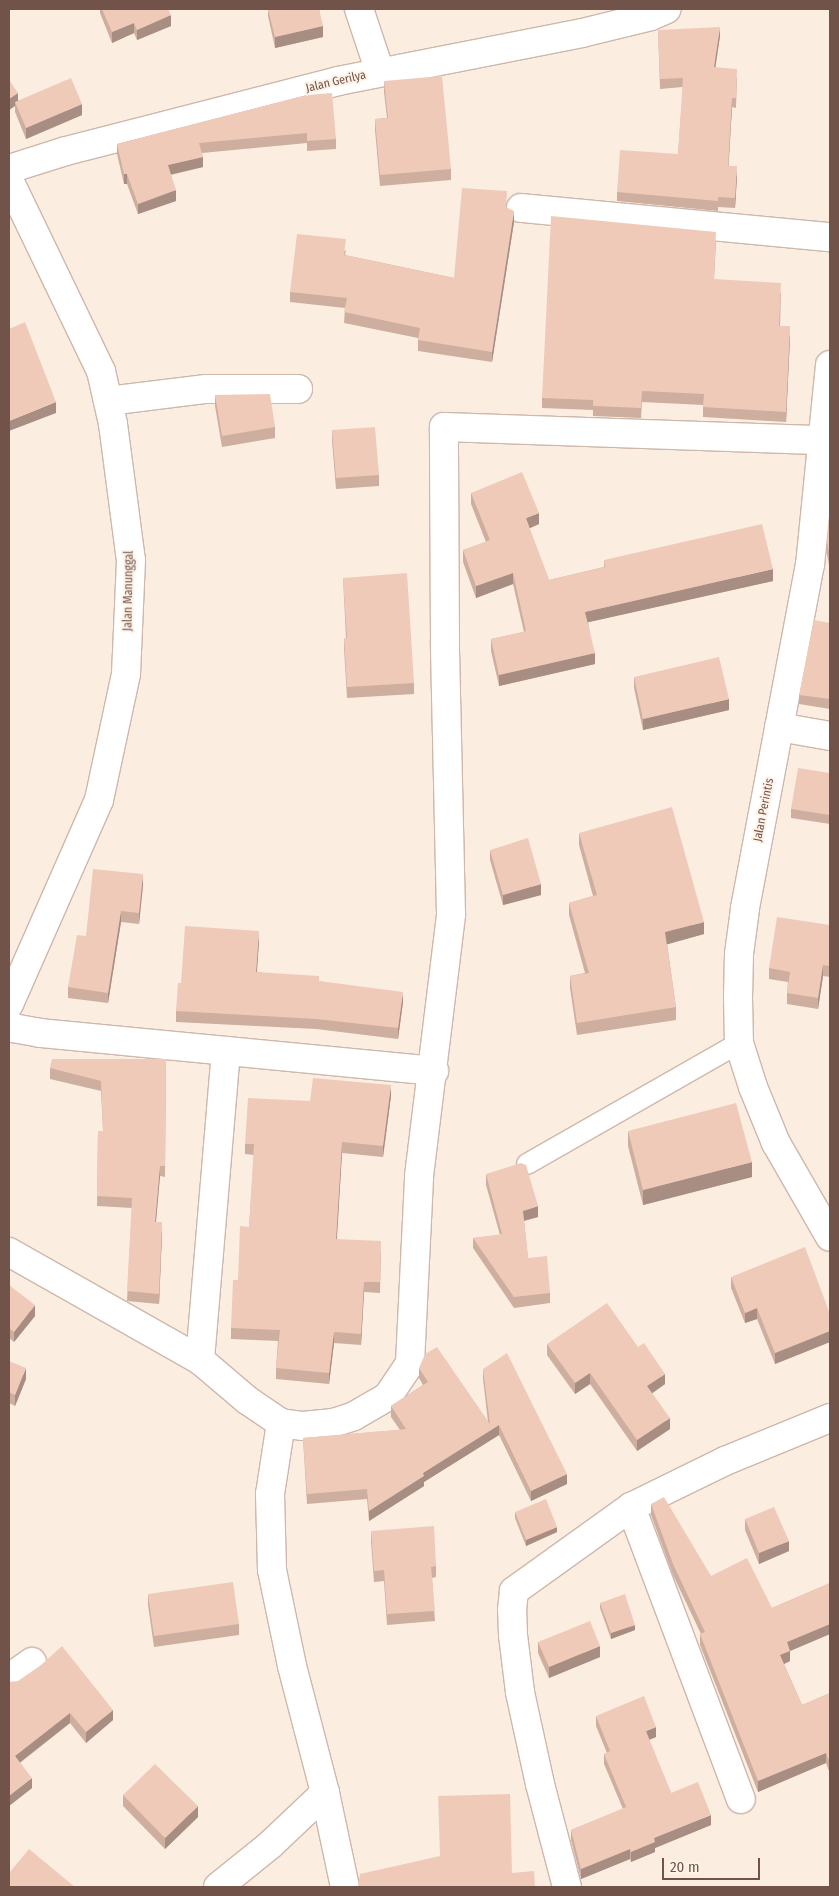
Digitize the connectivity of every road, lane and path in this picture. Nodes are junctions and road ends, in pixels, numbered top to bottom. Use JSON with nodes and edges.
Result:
{"nodes":[{"id":1,"x":359,"y":9,"type":"edge"},
{"id":2,"x":667,"y":9,"type":"edge"},
{"id":3,"x":380,"y":72,"type":"junction"},
{"id":4,"x":9,"y":169,"type":"edge"},
{"id":5,"x":9,"y":180,"type":"edge"},
{"id":6,"x":521,"y":208,"type":"dead end"},
{"id":7,"x":830,"y":237,"type":"edge"},
{"id":8,"x":830,"y":365,"type":"edge"},
{"id":9,"x":298,"y":388,"type":"dead end"},
{"id":10,"x":108,"y":402,"type":"junction"},
{"id":11,"x":823,"y":440,"type":"junction"},
{"id":12,"x":823,"y":516,"type":"edge"},
{"id":13,"x":779,"y":727,"type":"junction"},
{"id":14,"x":830,"y":736,"type":"edge"},
{"id":15,"x":9,"y":1004,"type":"edge"},
{"id":16,"x":9,"y":1024,"type":"edge"},
{"id":17,"x":739,"y":1043,"type":"junction"},
{"id":18,"x":226,"y":1051,"type":"junction"},
{"id":19,"x":434,"y":1071,"type":"junction"},
{"id":20,"x":527,"y":1164,"type":"edge"},
{"id":21,"x":830,"y":1237,"type":"edge"},
{"id":22,"x":9,"y":1252,"type":"edge"},
{"id":23,"x":200,"y":1360,"type":"junction"},
{"id":24,"x":830,"y":1420,"type":"edge"},
{"id":25,"x":281,"y":1423,"type":"junction"},
{"id":26,"x":631,"y":1506,"type":"junction"},
{"id":27,"x":32,"y":1662,"type":"dead end"},
{"id":28,"x":9,"y":1678,"type":"edge"},
{"id":29,"x":325,"y":1793,"type":"junction"},
{"id":30,"x":741,"y":1799,"type":"dead end"},
{"id":31,"x":218,"y":1887,"type":"edge"},
{"id":32,"x":345,"y":1887,"type":"edge"},
{"id":33,"x":567,"y":1887,"type":"edge"}],
"edges":[{"from":1,"to":3,"type":"street"},
{"from":2,"to":3,"type":"street","name":"Jalan Gerilya"},
{"from":3,"to":4,"type":"street","name":"Jalan Gerilya"},
{"from":5,"to":10,"type":"street","name":"Jalan Manunggal"},
{"from":6,"to":7,"type":"street"},
{"from":8,"to":11,"type":"street","name":"Jalan Perintis"},
{"from":9,"to":10,"type":"street"},
{"from":10,"to":15,"type":"street","name":"Jalan Manunggal"},
{"from":11,"to":12,"type":"street","name":"Jalan Perintis"},
{"from":11,"to":19,"type":"street"},
{"from":12,"to":13,"type":"street","name":"Jalan Perintis"},
{"from":13,"to":14,"type":"street"},
{"from":13,"to":17,"type":"street","name":"Jalan Perintis"},
{"from":16,"to":18,"type":"street"},
{"from":17,"to":20,"type":"lane"},
{"from":17,"to":21,"type":"street","name":"Jalan Perintis"},
{"from":18,"to":19,"type":"street"},
{"from":18,"to":23,"type":"street"},
{"from":19,"to":25,"type":"street"},
{"from":22,"to":23,"type":"street"},
{"from":23,"to":25,"type":"street"},
{"from":24,"to":26,"type":"street"},
{"from":25,"to":29,"type":"street"},
{"from":26,"to":30,"type":"street"},
{"from":26,"to":33,"type":"street"},
{"from":27,"to":28,"type":"street"},
{"from":29,"to":31,"type":"street"},
{"from":29,"to":32,"type":"street"}]}
